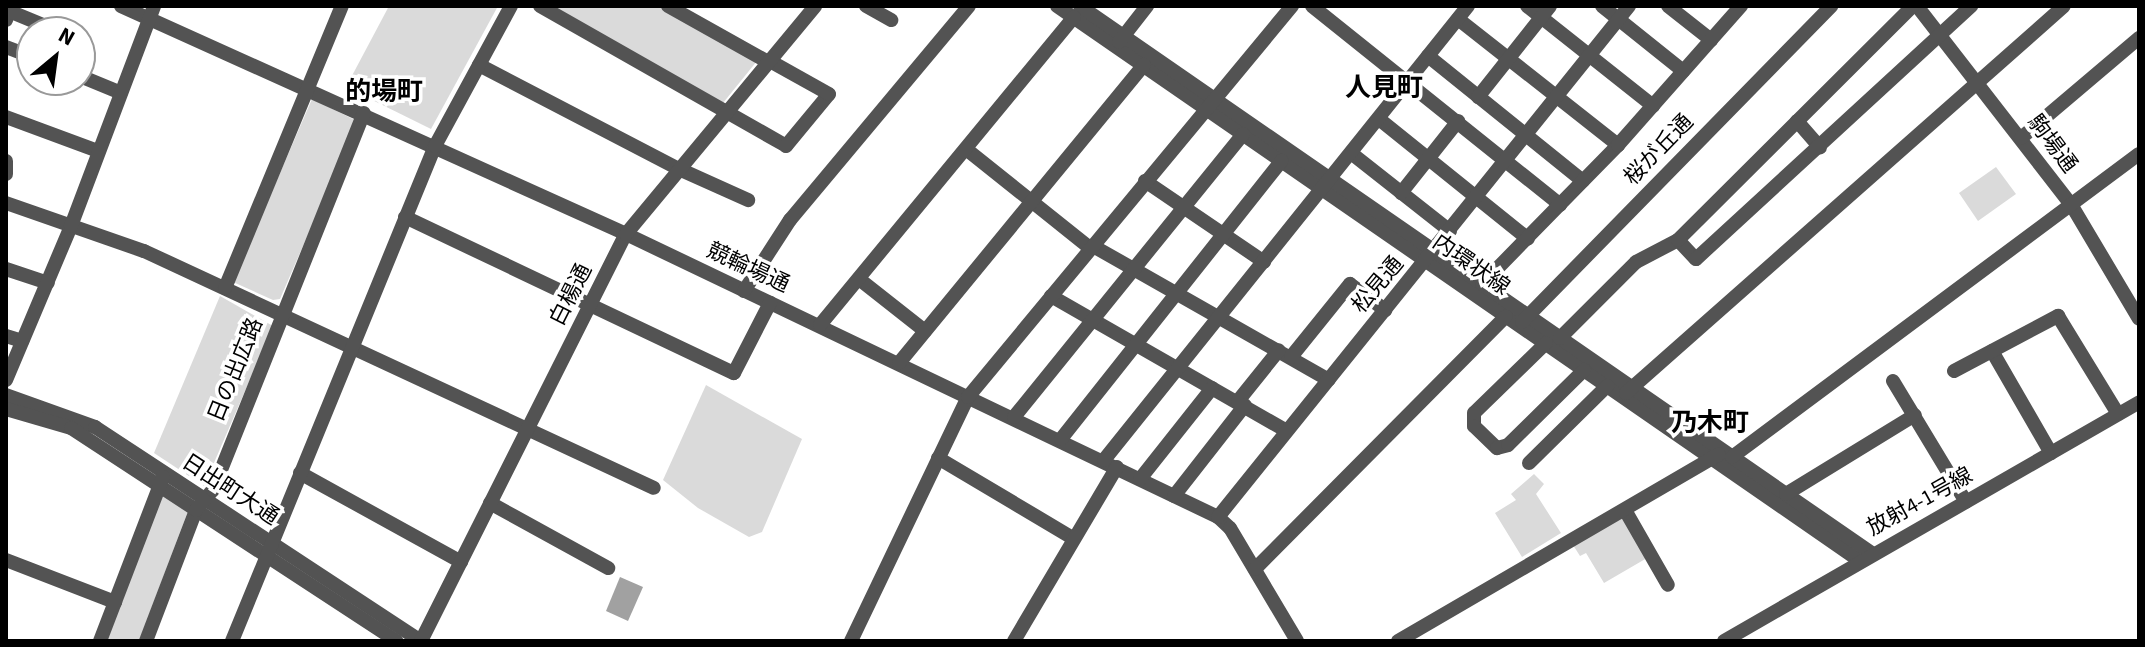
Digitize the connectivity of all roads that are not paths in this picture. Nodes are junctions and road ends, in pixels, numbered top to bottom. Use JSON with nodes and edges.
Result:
{"nodes":[{"id":1,"x":121,"y":6,"type":"edge"},
{"id":2,"x":342,"y":6,"type":"edge"},
{"id":3,"x":511,"y":6,"type":"edge"},
{"id":4,"x":540,"y":6,"type":"edge"},
{"id":5,"x":668,"y":6,"type":"edge"},
{"id":6,"x":815,"y":6,"type":"edge"},
{"id":7,"x":866,"y":6,"type":"edge"},
{"id":8,"x":969,"y":6,"type":"edge"},
{"id":9,"x":1057,"y":6,"type":"edge"},
{"id":10,"x":1147,"y":6,"type":"edge"},
{"id":11,"x":1292,"y":6,"type":"edge"},
{"id":12,"x":1312,"y":6,"type":"edge"},
{"id":13,"x":1468,"y":6,"type":"edge"},
{"id":14,"x":1527,"y":6,"type":"edge"},
{"id":15,"x":1602,"y":6,"type":"edge"},
{"id":16,"x":1629,"y":6,"type":"edge"},
{"id":17,"x":1668,"y":6,"type":"edge"},
{"id":18,"x":1741,"y":6,"type":"edge"},
{"id":19,"x":1831,"y":6,"type":"edge"},
{"id":20,"x":1915,"y":6,"type":"edge"},
{"id":21,"x":1971,"y":6,"type":"edge"},
{"id":22,"x":2064,"y":6,"type":"edge"},
{"id":23,"x":1077,"y":11,"type":"edge"},
{"id":24,"x":151,"y":12,"type":"edge"},
{"id":25,"x":1546,"y":12,"type":"edge"},
{"id":26,"x":21,"y":16,"type":"edge"},
{"id":27,"x":1458,"y":19,"type":"junction"},
{"id":28,"x":1618,"y":19,"type":"junction"},
{"id":29,"x":6,"y":20,"type":"edge"},
{"id":30,"x":891,"y":20,"type":"dead end"},
{"id":31,"x":1941,"y":37,"type":"junction"},
{"id":32,"x":2139,"y":38,"type":"edge"},
{"id":33,"x":1711,"y":40,"type":"junction"},
{"id":34,"x":1120,"y":41,"type":"junction"},
{"id":35,"x":1428,"y":56,"type":"junction"},
{"id":36,"x":1590,"y":56,"type":"junction"},
{"id":37,"x":1508,"y":59,"type":"junction"},
{"id":38,"x":769,"y":62,"type":"junction"},
{"id":39,"x":479,"y":65,"type":"junction"},
{"id":40,"x":1144,"y":65,"type":"junction"},
{"id":41,"x":1683,"y":71,"type":"junction"},
{"id":42,"x":1409,"y":81,"type":"junction"},
{"id":43,"x":1976,"y":82,"type":"junction"},
{"id":44,"x":96,"y":83,"type":"edge"},
{"id":45,"x":308,"y":86,"type":"junction"},
{"id":46,"x":121,"y":93,"type":"junction"},
{"id":47,"x":1478,"y":97,"type":"junction"},
{"id":48,"x":1557,"y":97,"type":"junction"},
{"id":49,"x":1210,"y":104,"type":"junction"},
{"id":50,"x":1653,"y":106,"type":"junction"},
{"id":51,"x":726,"y":112,"type":"junction"},
{"id":52,"x":364,"y":113,"type":"junction"},
{"id":53,"x":6,"y":117,"type":"edge"},
{"id":54,"x":1379,"y":119,"type":"junction"},
{"id":55,"x":1458,"y":121,"type":"junction"},
{"id":56,"x":1797,"y":121,"type":"junction"},
{"id":57,"x":1243,"y":134,"type":"junction"},
{"id":58,"x":1526,"y":136,"type":"junction"},
{"id":59,"x":2021,"y":138,"type":"junction"},
{"id":60,"x":1618,"y":145,"type":"junction"},
{"id":61,"x":435,"y":146,"type":"junction"},
{"id":62,"x":1820,"y":147,"type":"junction"},
{"id":63,"x":966,"y":149,"type":"junction"},
{"id":64,"x":98,"y":151,"type":"junction"},
{"id":65,"x":1351,"y":153,"type":"junction"},
{"id":66,"x":1429,"y":158,"type":"junction"},
{"id":67,"x":2135,"y":158,"type":"edge"},
{"id":68,"x":6,"y":161,"type":"edge"},
{"id":69,"x":1281,"y":161,"type":"junction"},
{"id":70,"x":1506,"y":161,"type":"junction"},
{"id":71,"x":679,"y":169,"type":"junction"},
{"id":72,"x":6,"y":174,"type":"edge"},
{"id":73,"x":2139,"y":174,"type":"edge"},
{"id":74,"x":1145,"y":181,"type":"junction"},
{"id":75,"x":1583,"y":181,"type":"junction"},
{"id":76,"x":1326,"y":184,"type":"junction"},
{"id":77,"x":1401,"y":193,"type":"junction"},
{"id":78,"x":1478,"y":196,"type":"junction"},
{"id":79,"x":748,"y":200,"type":"dead end"},
{"id":80,"x":6,"y":203,"type":"edge"},
{"id":81,"x":1029,"y":203,"type":"junction"},
{"id":82,"x":1560,"y":205,"type":"junction"},
{"id":83,"x":2072,"y":206,"type":"junction"},
{"id":84,"x":1185,"y":209,"type":"junction"},
{"id":85,"x":405,"y":217,"type":"junction"},
{"id":86,"x":71,"y":226,"type":"junction"},
{"id":87,"x":1450,"y":231,"type":"junction"},
{"id":88,"x":626,"y":234,"type":"junction"},
{"id":89,"x":1223,"y":234,"type":"junction"},
{"id":90,"x":1528,"y":239,"type":"junction"},
{"id":91,"x":1678,"y":240,"type":"junction"},
{"id":92,"x":1091,"y":247,"type":"junction"},
{"id":93,"x":1430,"y":257,"type":"junction"},
{"id":94,"x":1264,"y":262,"type":"junction"},
{"id":95,"x":6,"y":269,"type":"edge"},
{"id":96,"x":1134,"y":271,"type":"junction"},
{"id":97,"x":859,"y":279,"type":"junction"},
{"id":98,"x":48,"y":283,"type":"junction"},
{"id":99,"x":1482,"y":284,"type":"junction"},
{"id":100,"x":225,"y":288,"type":"junction"},
{"id":101,"x":744,"y":291,"type":"junction"},
{"id":102,"x":1175,"y":293,"type":"junction"},
{"id":103,"x":2133,"y":294,"type":"edge"},
{"id":104,"x":1051,"y":296,"type":"junction"},
{"id":105,"x":770,"y":303,"type":"junction"},
{"id":106,"x":591,"y":304,"type":"junction"},
{"id":107,"x":1385,"y":310,"type":"junction"},
{"id":108,"x":282,"y":315,"type":"junction"},
{"id":109,"x":1506,"y":316,"type":"junction"},
{"id":110,"x":1219,"y":317,"type":"junction"},
{"id":111,"x":2139,"y":319,"type":"edge"},
{"id":112,"x":1092,"y":320,"type":"junction"},
{"id":113,"x":1523,"y":320,"type":"junction"},
{"id":114,"x":820,"y":325,"type":"junction"},
{"id":115,"x":925,"y":331,"type":"junction"},
{"id":116,"x":6,"y":336,"type":"edge"},
{"id":117,"x":22,"y":341,"type":"junction"},
{"id":118,"x":1553,"y":341,"type":"junction"},
{"id":119,"x":1133,"y":344,"type":"junction"},
{"id":120,"x":352,"y":348,"type":"junction"},
{"id":121,"x":1992,"y":351,"type":"junction"},
{"id":122,"x":1285,"y":354,"type":"junction"},
{"id":123,"x":899,"y":363,"type":"junction"},
{"id":124,"x":1178,"y":369,"type":"junction"},
{"id":125,"x":1584,"y":370,"type":"junction"},
{"id":126,"x":1954,"y":371,"type":"dead end"},
{"id":127,"x":6,"y":380,"type":"edge"},
{"id":128,"x":1329,"y":380,"type":"junction"},
{"id":129,"x":1893,"y":381,"type":"dead end"},
{"id":130,"x":1607,"y":386,"type":"junction"},
{"id":131,"x":1212,"y":388,"type":"junction"},
{"id":132,"x":1627,"y":392,"type":"junction"},
{"id":133,"x":6,"y":395,"type":"edge"},
{"id":134,"x":968,"y":397,"type":"junction"},
{"id":135,"x":2139,"y":402,"type":"edge"},
{"id":136,"x":1242,"y":403,"type":"junction"},
{"id":137,"x":6,"y":409,"type":"edge"},
{"id":138,"x":2118,"y":414,"type":"junction"},
{"id":139,"x":1915,"y":415,"type":"junction"},
{"id":140,"x":1014,"y":417,"type":"junction"},
{"id":141,"x":1285,"y":430,"type":"junction"},
{"id":142,"x":527,"y":431,"type":"junction"},
{"id":143,"x":1061,"y":439,"type":"junction"},
{"id":144,"x":2051,"y":453,"type":"junction"},
{"id":145,"x":1722,"y":456,"type":"junction"},
{"id":146,"x":938,"y":458,"type":"junction"},
{"id":147,"x":1529,"y":463,"type":"dead end"},
{"id":148,"x":1111,"y":464,"type":"junction"},
{"id":149,"x":300,"y":473,"type":"junction"},
{"id":150,"x":162,"y":479,"type":"junction"},
{"id":151,"x":1140,"y":479,"type":"junction"},
{"id":152,"x":654,"y":488,"type":"dead end"},
{"id":153,"x":1786,"y":494,"type":"junction"},
{"id":154,"x":1174,"y":496,"type":"junction"},
{"id":155,"x":1966,"y":502,"type":"junction"},
{"id":156,"x":490,"y":503,"type":"junction"},
{"id":157,"x":200,"y":505,"type":"junction"},
{"id":158,"x":1625,"y":510,"type":"junction"},
{"id":159,"x":1218,"y":517,"type":"junction"},
{"id":160,"x":1073,"y":538,"type":"junction"},
{"id":161,"x":269,"y":549,"type":"junction"},
{"id":162,"x":1867,"y":557,"type":"junction"},
{"id":163,"x":6,"y":560,"type":"edge"},
{"id":164,"x":461,"y":562,"type":"junction"},
{"id":165,"x":608,"y":568,"type":"dead end"},
{"id":166,"x":1255,"y":569,"type":"junction"},
{"id":167,"x":1668,"y":585,"type":"dead end"},
{"id":168,"x":115,"y":602,"type":"junction"},
{"id":169,"x":100,"y":641,"type":"edge"},
{"id":170,"x":146,"y":641,"type":"edge"},
{"id":171,"x":232,"y":641,"type":"edge"},
{"id":172,"x":396,"y":641,"type":"edge"},
{"id":173,"x":421,"y":641,"type":"edge"},
{"id":174,"x":851,"y":641,"type":"edge"},
{"id":175,"x":1014,"y":641,"type":"edge"},
{"id":176,"x":1297,"y":641,"type":"edge"},
{"id":177,"x":1398,"y":641,"type":"edge"},
{"id":178,"x":1724,"y":641,"type":"edge"}],
"edges":[{"from":1,"to":24,"type":"street","name":"競輪場通"},
{"from":2,"to":45,"type":"street"},
{"from":3,"to":39,"type":"street"},
{"from":4,"to":51,"type":"street"},
{"from":5,"to":38,"type":"street"},
{"from":6,"to":38,"type":"street","name":"白楊通"},
{"from":7,"to":30,"type":"street"},
{"from":8,"to":101,"type":"street"},
{"from":9,"to":23,"type":"street","name":"内環状線"},
{"from":10,"to":34,"type":"street"},
{"from":11,"to":49,"type":"street"},
{"from":12,"to":42,"type":"street"},
{"from":13,"to":27,"type":"street"},
{"from":14,"to":25,"type":"street"},
{"from":15,"to":28,"type":"street"},
{"from":16,"to":28,"type":"street","name":"松見通"},
{"from":17,"to":33,"type":"street"},
{"from":18,"to":33,"type":"street"},
{"from":19,"to":113,"type":"street","name":"桜が丘通"},
{"from":20,"to":31,"type":"street","name":"駒場通"},
{"from":20,"to":56,"type":"street"},
{"from":21,"to":31,"type":"street"},
{"from":22,"to":43,"type":"street"},
{"from":23,"to":34,"type":"street","name":"内環状線"},
{"from":23,"to":63,"type":"street"},
{"from":24,"to":45,"type":"street","name":"競輪場通"},
{"from":24,"to":46,"type":"street"},
{"from":25,"to":36,"type":"street"},
{"from":25,"to":37,"type":"street"},
{"from":26,"to":29,"type":"street"},
{"from":27,"to":35,"type":"street"},
{"from":27,"to":37,"type":"street"},
{"from":28,"to":36,"type":"street","name":"松見通"},
{"from":28,"to":41,"type":"street"},
{"from":31,"to":43,"type":"street","name":"駒場通"},
{"from":31,"to":62,"type":"street"},
{"from":32,"to":59,"type":"street"},
{"from":33,"to":41,"type":"street"},
{"from":34,"to":40,"type":"street","name":"内環状線"},
{"from":34,"to":49,"type":"street","name":"内環状線"},
{"from":35,"to":42,"type":"street"},
{"from":35,"to":47,"type":"street"},
{"from":36,"to":48,"type":"street","name":"松見通"},
{"from":36,"to":50,"type":"street"},
{"from":37,"to":47,"type":"street"},
{"from":37,"to":48,"type":"street"},
{"from":38,"to":51,"type":"street","name":"白楊通"},
{"from":38,"to":51,"type":"street"},
{"from":39,"to":61,"type":"street"},
{"from":39,"to":71,"type":"street"},
{"from":40,"to":49,"type":"street","name":"内環状線"},
{"from":40,"to":81,"type":"street"},
{"from":41,"to":50,"type":"street"},
{"from":42,"to":54,"type":"street"},
{"from":42,"to":55,"type":"street"},
{"from":43,"to":59,"type":"street","name":"駒場通"},
{"from":43,"to":132,"type":"street"},
{"from":44,"to":46,"type":"street"},
{"from":45,"to":52,"type":"street","name":"競輪場通"},
{"from":45,"to":100,"type":"street"},
{"from":46,"to":64,"type":"street"},
{"from":47,"to":58,"type":"street"},
{"from":48,"to":58,"type":"street","name":"松見通"},
{"from":48,"to":60,"type":"street"},
{"from":49,"to":57,"type":"street","name":"内環状線"},
{"from":49,"to":74,"type":"street"},
{"from":49,"to":76,"type":"street","name":"内環状線"},
{"from":50,"to":60,"type":"street"},
{"from":51,"to":71,"type":"street","name":"白楊通"},
{"from":52,"to":61,"type":"street","name":"競輪場通"},
{"from":52,"to":108,"type":"street","name":"日の出広路"},
{"from":53,"to":64,"type":"street"},
{"from":54,"to":65,"type":"street"},
{"from":54,"to":66,"type":"street"},
{"from":55,"to":66,"type":"street"},
{"from":55,"to":70,"type":"street"},
{"from":56,"to":62,"type":"street"},
{"from":56,"to":91,"type":"street"},
{"from":57,"to":69,"type":"street","name":"内環状線"},
{"from":57,"to":84,"type":"street"},
{"from":58,"to":70,"type":"street","name":"松見通"},
{"from":58,"to":75,"type":"street"},
{"from":59,"to":83,"type":"street","name":"駒場通"},
{"from":60,"to":75,"type":"street"},
{"from":61,"to":85,"type":"street"},
{"from":61,"to":88,"type":"street","name":"競輪場通"},
{"from":62,"to":91,"type":"street"},
{"from":63,"to":81,"type":"street"},
{"from":63,"to":97,"type":"street"},
{"from":64,"to":86,"type":"street"},
{"from":65,"to":76,"type":"street"},
{"from":65,"to":77,"type":"street"},
{"from":66,"to":77,"type":"street"},
{"from":66,"to":78,"type":"street"},
{"from":67,"to":73,"type":"street"},
{"from":67,"to":83,"type":"street"},
{"from":68,"to":72,"type":"street"},
{"from":69,"to":76,"type":"street","name":"内環状線"},
{"from":69,"to":89,"type":"street"},
{"from":70,"to":78,"type":"street","name":"松見通"},
{"from":70,"to":82,"type":"street"},
{"from":71,"to":79,"type":"street"},
{"from":71,"to":88,"type":"street","name":"白楊通"},
{"from":74,"to":84,"type":"street"},
{"from":74,"to":92,"type":"street"},
{"from":75,"to":82,"type":"street"},
{"from":76,"to":93,"type":"street","name":"内環状線"},
{"from":76,"to":94,"type":"street"},
{"from":77,"to":87,"type":"street"},
{"from":78,"to":87,"type":"street","name":"松見通"},
{"from":78,"to":90,"type":"street"},
{"from":80,"to":86,"type":"street"},
{"from":81,"to":92,"type":"street"},
{"from":81,"to":115,"type":"street"},
{"from":82,"to":90,"type":"street"},
{"from":83,"to":103,"type":"street","name":"駒場通"},
{"from":83,"to":145,"type":"street"},
{"from":84,"to":89,"type":"street"},
{"from":84,"to":96,"type":"street"},
{"from":85,"to":106,"type":"street"},
{"from":85,"to":120,"type":"street"},
{"from":86,"to":98,"type":"street"},
{"from":86,"to":100,"type":"street"},
{"from":87,"to":93,"type":"street","name":"松見通"},
{"from":88,"to":101,"type":"street","name":"競輪場通"},
{"from":88,"to":106,"type":"street","name":"白楊通"},
{"from":89,"to":94,"type":"street"},
{"from":89,"to":102,"type":"street"},
{"from":90,"to":99,"type":"street"},
{"from":91,"to":118,"type":"street"},
{"from":92,"to":96,"type":"street"},
{"from":92,"to":104,"type":"street"},
{"from":93,"to":99,"type":"street","name":"内環状線"},
{"from":93,"to":107,"type":"street","name":"松見通"},
{"from":93,"to":109,"type":"street","name":"内環状線"},
{"from":94,"to":110,"type":"street"},
{"from":95,"to":98,"type":"street"},
{"from":96,"to":102,"type":"street"},
{"from":96,"to":112,"type":"street"},
{"from":97,"to":114,"type":"street"},
{"from":97,"to":115,"type":"street"},
{"from":98,"to":117,"type":"street"},
{"from":99,"to":113,"type":"street","name":"内環状線"},
{"from":100,"to":108,"type":"street"},
{"from":101,"to":105,"type":"street","name":"競輪場通"},
{"from":102,"to":110,"type":"street"},
{"from":102,"to":119,"type":"street"},
{"from":103,"to":111,"type":"street","name":"駒場通"},
{"from":104,"to":112,"type":"street"},
{"from":104,"to":134,"type":"street"},
{"from":105,"to":106,"type":"street"},
{"from":105,"to":114,"type":"street","name":"競輪場通"},
{"from":106,"to":142,"type":"street","name":"白楊通"},
{"from":107,"to":122,"type":"street"},
{"from":107,"to":128,"type":"street","name":"松見通"},
{"from":108,"to":120,"type":"street"},
{"from":108,"to":157,"type":"street","name":"日の出広路"},
{"from":109,"to":113,"type":"street","name":"内環状線"},
{"from":109,"to":166,"type":"street"},
{"from":110,"to":122,"type":"street"},
{"from":110,"to":124,"type":"street"},
{"from":112,"to":119,"type":"street"},
{"from":112,"to":140,"type":"street"},
{"from":113,"to":118,"type":"street","name":"内環状線"},
{"from":114,"to":123,"type":"street","name":"競輪場通"},
{"from":115,"to":123,"type":"street"},
{"from":116,"to":117,"type":"street"},
{"from":117,"to":127,"type":"street"},
{"from":118,"to":125,"type":"street","name":"内環状線"},
{"from":118,"to":125,"type":"street"},
{"from":118,"to":132,"type":"street","name":"内環状線"},
{"from":119,"to":124,"type":"street"},
{"from":119,"to":143,"type":"street"},
{"from":120,"to":142,"type":"street"},
{"from":120,"to":149,"type":"street"},
{"from":121,"to":126,"type":"street"},
{"from":121,"to":138,"type":"street"},
{"from":121,"to":144,"type":"street"},
{"from":122,"to":128,"type":"street"},
{"from":122,"to":136,"type":"street"},
{"from":123,"to":134,"type":"street","name":"競輪場通"},
{"from":124,"to":131,"type":"street"},
{"from":124,"to":148,"type":"street"},
{"from":125,"to":130,"type":"street","name":"内環状線"},
{"from":128,"to":141,"type":"street","name":"松見通"},
{"from":129,"to":139,"type":"street"},
{"from":130,"to":132,"type":"street","name":"内環状線"},
{"from":130,"to":147,"type":"street"},
{"from":131,"to":136,"type":"street"},
{"from":131,"to":151,"type":"street"},
{"from":132,"to":145,"type":"street","name":"内環状線"},
{"from":133,"to":150,"type":"street","name":"日出町大通"},
{"from":134,"to":140,"type":"street","name":"競輪場通"},
{"from":134,"to":146,"type":"street"},
{"from":135,"to":138,"type":"street","name":"放射4-1号線"},
{"from":136,"to":141,"type":"street"},
{"from":136,"to":154,"type":"street"},
{"from":137,"to":150,"type":"street","name":"日出町大通"},
{"from":138,"to":144,"type":"street","name":"放射4-1号線"},
{"from":139,"to":153,"type":"street"},
{"from":139,"to":155,"type":"street"},
{"from":140,"to":143,"type":"street","name":"競輪場通"},
{"from":141,"to":159,"type":"street","name":"松見通"},
{"from":142,"to":152,"type":"street"},
{"from":142,"to":156,"type":"street","name":"白楊通"},
{"from":143,"to":148,"type":"street","name":"競輪場通"},
{"from":144,"to":155,"type":"street","name":"放射4-1号線"},
{"from":145,"to":153,"type":"street","name":"内環状線"},
{"from":145,"to":158,"type":"street"},
{"from":145,"to":162,"type":"street","name":"内環状線"},
{"from":146,"to":160,"type":"street"},
{"from":146,"to":174,"type":"street"},
{"from":148,"to":151,"type":"street","name":"競輪場通"},
{"from":148,"to":160,"type":"street"},
{"from":149,"to":161,"type":"street"},
{"from":149,"to":164,"type":"street"},
{"from":150,"to":157,"type":"street","name":"日出町大通"},
{"from":150,"to":168,"type":"street"},
{"from":151,"to":154,"type":"street","name":"競輪場通"},
{"from":153,"to":162,"type":"street","name":"内環状線"},
{"from":154,"to":159,"type":"street","name":"競輪場通"},
{"from":155,"to":162,"type":"street","name":"放射4-1号線"},
{"from":156,"to":164,"type":"street","name":"白楊通"},
{"from":156,"to":165,"type":"street"},
{"from":157,"to":161,"type":"street","name":"日出町大通"},
{"from":157,"to":170,"type":"street","name":"日の出広路"},
{"from":158,"to":167,"type":"street"},
{"from":158,"to":177,"type":"street"},
{"from":159,"to":166,"type":"street","name":"競輪場通"},
{"from":160,"to":175,"type":"street"},
{"from":161,"to":171,"type":"street"},
{"from":161,"to":172,"type":"street","name":"日出町大通"},
{"from":161,"to":173,"type":"street","name":"日出町大通"},
{"from":162,"to":178,"type":"street","name":"放射4-1号線"},
{"from":163,"to":168,"type":"street"},
{"from":164,"to":173,"type":"street","name":"白楊通"},
{"from":166,"to":176,"type":"street","name":"競輪場通"},
{"from":168,"to":169,"type":"street"}]}
